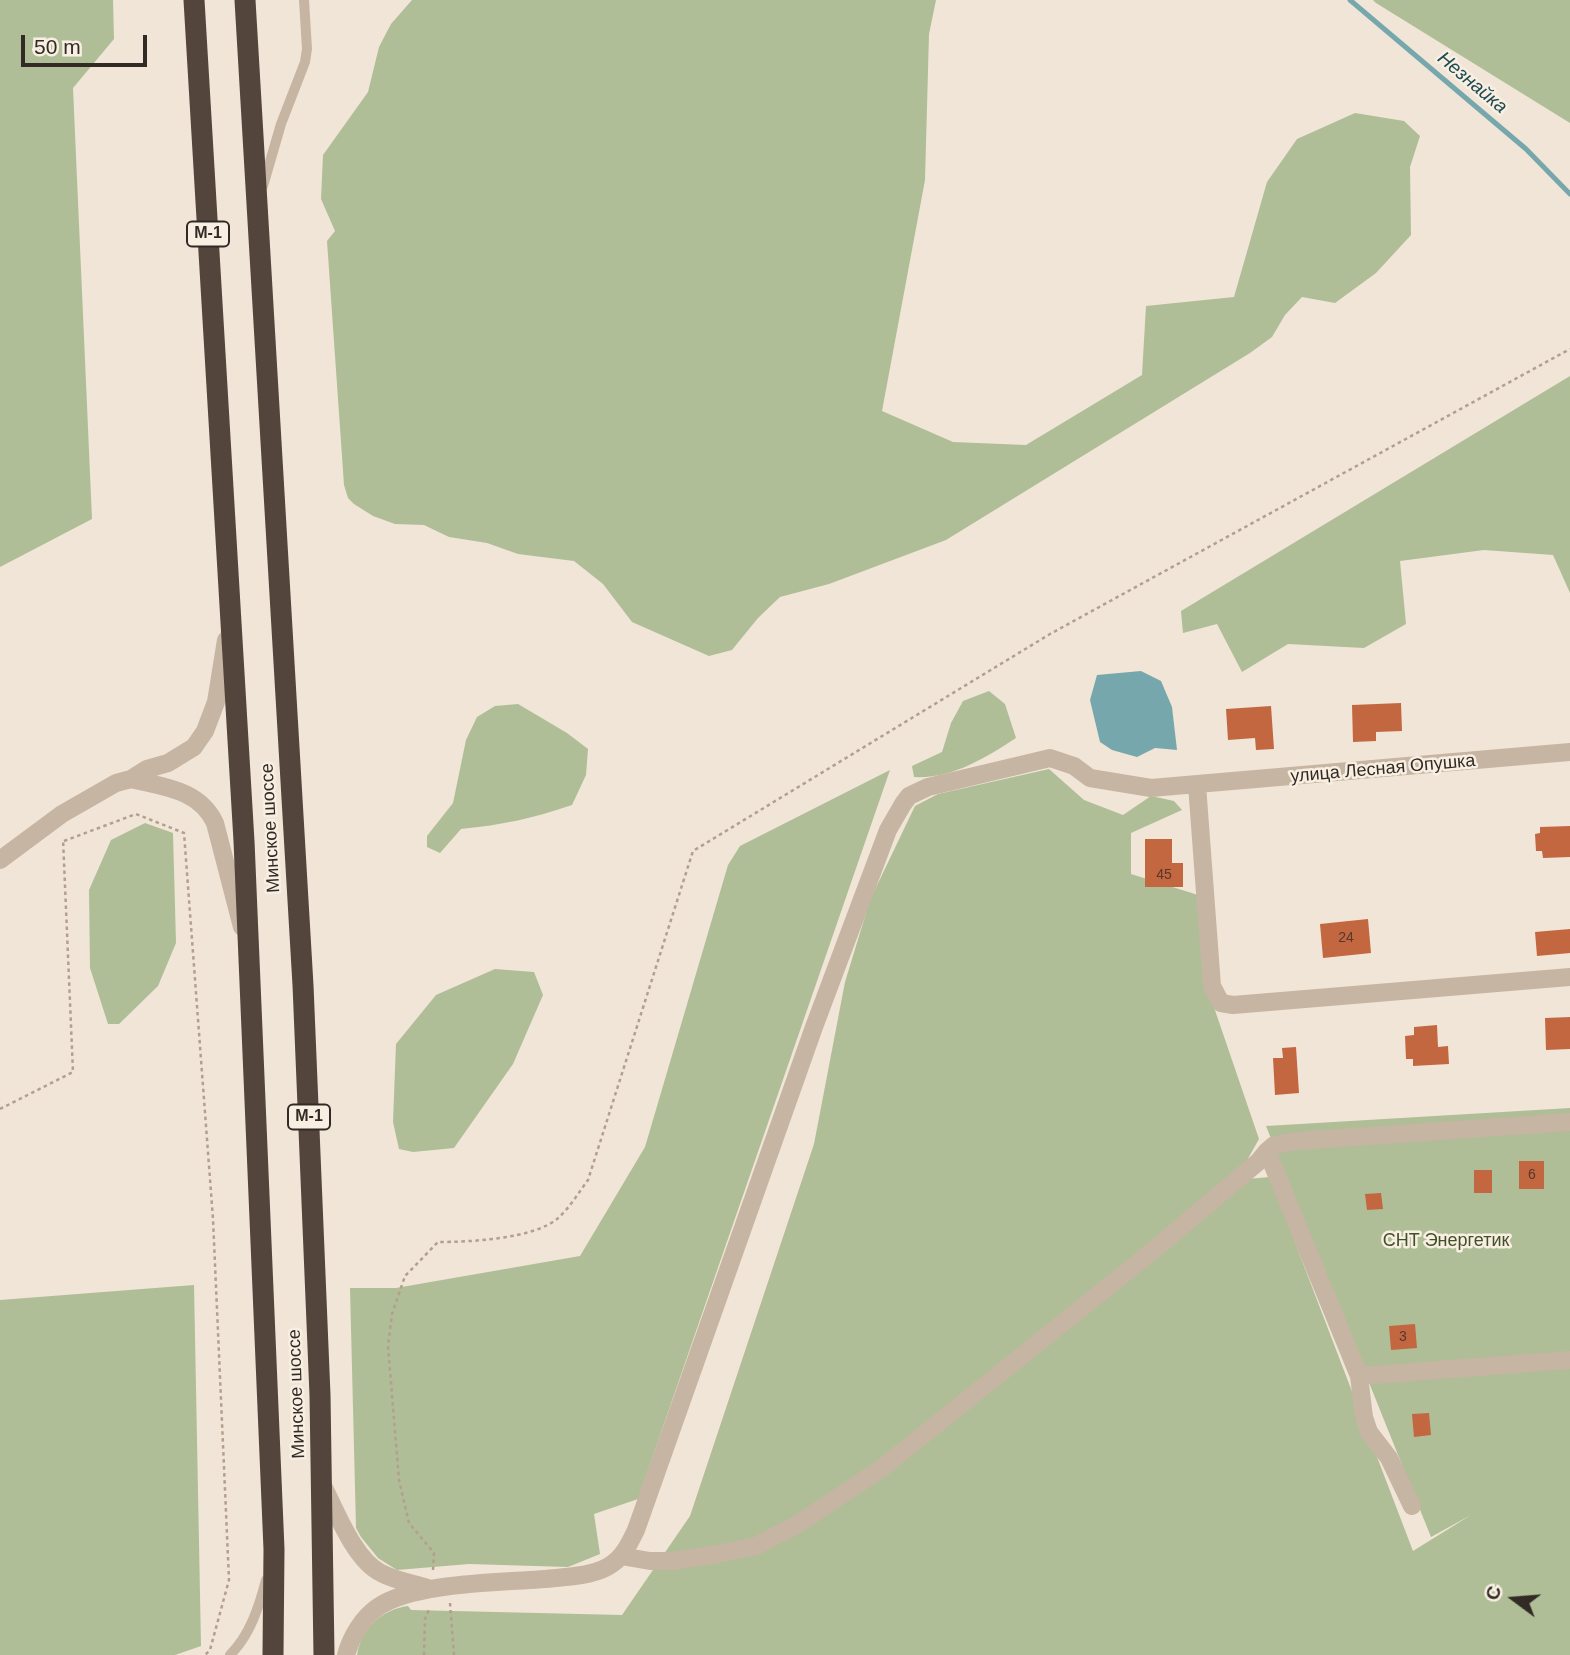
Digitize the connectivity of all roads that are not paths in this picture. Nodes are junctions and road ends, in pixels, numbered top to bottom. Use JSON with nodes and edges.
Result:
{"nodes":[{"id":1,"x":194,"y":0,"type":"edge"},
{"id":2,"x":244,"y":0,"type":"edge"},
{"id":3,"x":304,"y":0,"type":"edge"},
{"id":4,"x":257,"y":203,"type":"junction"},
{"id":5,"x":229,"y":610,"type":"junction"},
{"id":6,"x":1570,"y":752,"type":"edge"},
{"id":7,"x":131,"y":779,"type":"junction"},
{"id":8,"x":1197,"y":785,"type":"junction"},
{"id":9,"x":0,"y":860,"type":"edge"},
{"id":10,"x":249,"y":945,"type":"junction"},
{"id":11,"x":1570,"y":977,"type":"edge"},
{"id":12,"x":1570,"y":1122,"type":"edge"},
{"id":13,"x":1267,"y":1151,"type":"junction"},
{"id":14,"x":1570,"y":1360,"type":"edge"},
{"id":15,"x":1359,"y":1377,"type":"junction"},
{"id":16,"x":322,"y":1483,"type":"junction"},
{"id":17,"x":1412,"y":1506,"type":"dead end"},
{"id":18,"x":274,"y":1549,"type":"junction"},
{"id":19,"x":621,"y":1556,"type":"junction"},
{"id":20,"x":431,"y":1588,"type":"junction"},
{"id":21,"x":230,"y":1655,"type":"edge"},
{"id":22,"x":273,"y":1655,"type":"edge"},
{"id":23,"x":324,"y":1655,"type":"edge"},
{"id":24,"x":346,"y":1655,"type":"edge"}],
"edges":[{"from":1,"to":5,"type":"highway","name":"Минское шоссе","number":"М-1"},
{"from":2,"to":4,"type":"highway","name":"Минское шоссе","number":"М-1"},
{"from":3,"to":4,"type":"lane"},
{"from":4,"to":16,"type":"highway","name":"Минское шоссе","number":"М-1"},
{"from":5,"to":7,"type":"street"},
{"from":5,"to":10,"type":"highway","name":"Минское шоссе","number":"М-1"},
{"from":6,"to":8,"type":"street","name":"улица Лесная Опушка"},
{"from":7,"to":9,"type":"street"},
{"from":7,"to":10,"type":"street"},
{"from":8,"to":11,"type":"street"},
{"from":8,"to":19,"type":"street","name":"улица Лесная Опушка"},
{"from":10,"to":18,"type":"highway","name":"Минское шоссе","number":"М-1"},
{"from":12,"to":13,"type":"street"},
{"from":13,"to":15,"type":"street"},
{"from":13,"to":19,"type":"street"},
{"from":14,"to":15,"type":"street"},
{"from":15,"to":17,"type":"street"},
{"from":16,"to":20,"type":"street"},
{"from":16,"to":23,"type":"highway","name":"Минское шоссе","number":"М-1"},
{"from":18,"to":21,"type":"lane"},
{"from":18,"to":22,"type":"highway","name":"Минское шоссе","number":"М-1"},
{"from":19,"to":20,"type":"street"},
{"from":20,"to":24,"type":"street"}]}
